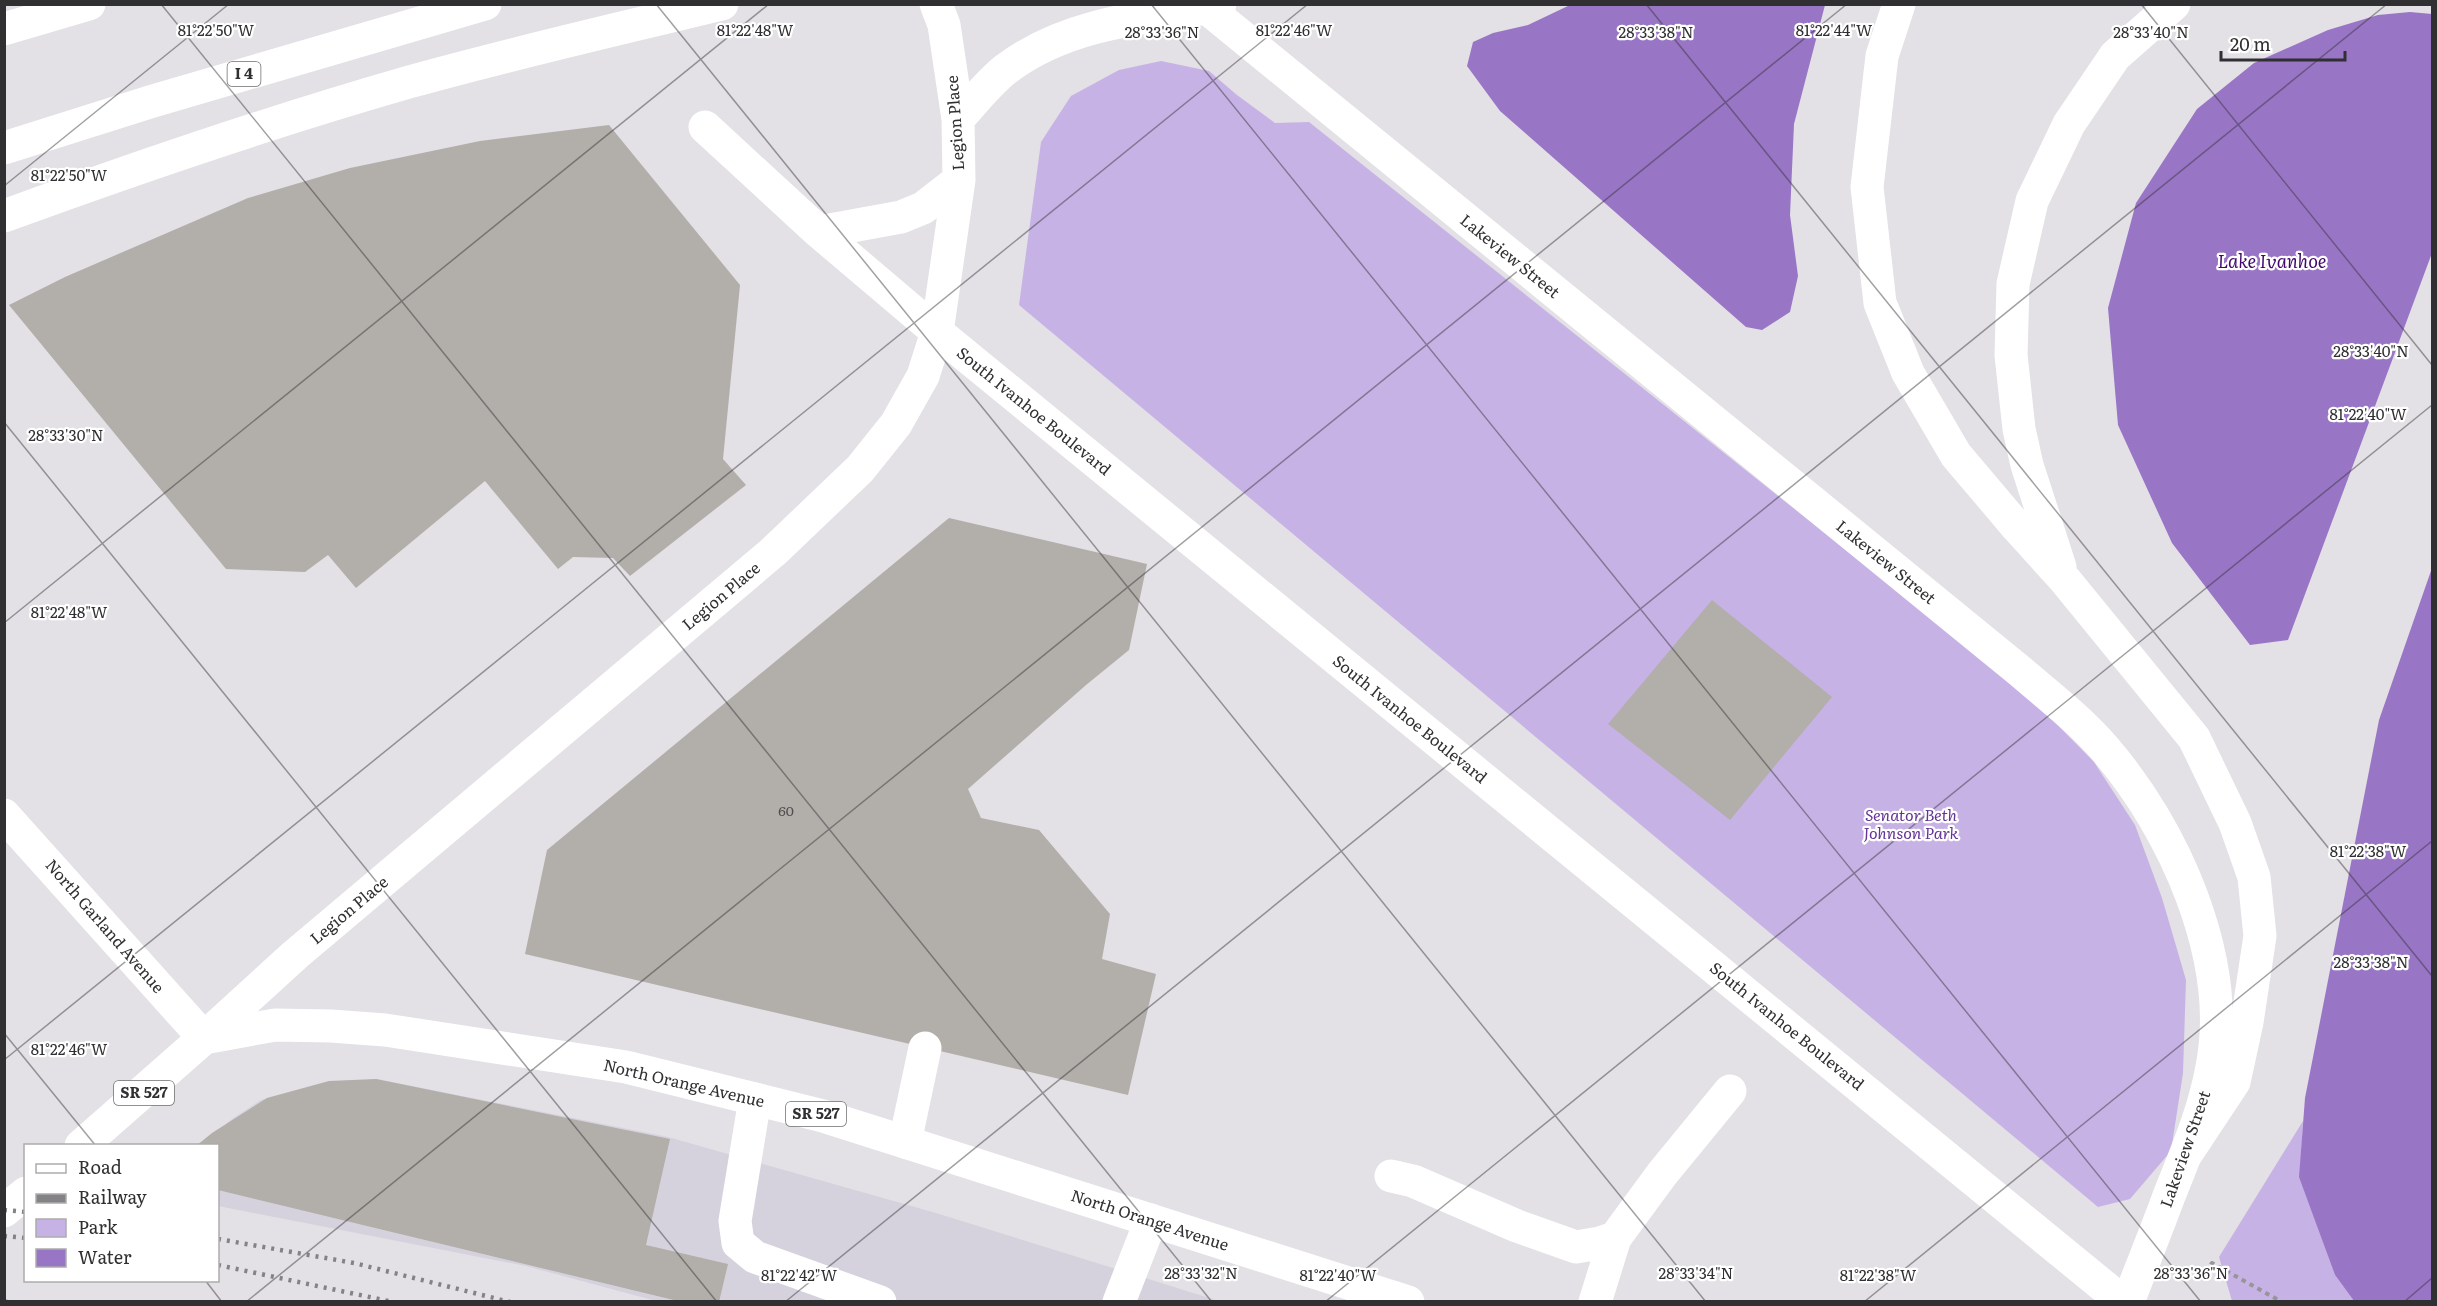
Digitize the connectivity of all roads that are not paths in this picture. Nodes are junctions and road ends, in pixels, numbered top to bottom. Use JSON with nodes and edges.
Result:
{"nodes":[{"id":1,"x":89,"y":4,"type":"edge"},
{"id":2,"x":485,"y":4,"type":"edge"},
{"id":3,"x":722,"y":4,"type":"edge"},
{"id":4,"x":936,"y":4,"type":"edge"},
{"id":5,"x":1899,"y":4,"type":"edge"},
{"id":6,"x":2174,"y":4,"type":"edge"},
{"id":7,"x":1210,"y":6,"type":"edge"},
{"id":8,"x":4,"y":29,"type":"edge"},
{"id":9,"x":958,"y":119,"type":"junction"},
{"id":10,"x":705,"y":127,"type":"dead end"},
{"id":11,"x":4,"y":148,"type":"edge"},
{"id":12,"x":959,"y":180,"type":"junction"},
{"id":13,"x":4,"y":216,"type":"edge"},
{"id":14,"x":819,"y":232,"type":"junction"},
{"id":15,"x":937,"y":332,"type":"junction"},
{"id":16,"x":2065,"y":580,"type":"junction"},
{"id":17,"x":4,"y":815,"type":"edge"},
{"id":18,"x":204,"y":1038,"type":"junction"},
{"id":19,"x":925,"y":1048,"type":"dead end"},
{"id":20,"x":1730,"y":1091,"type":"dead end"},
{"id":21,"x":755,"y":1099,"type":"junction"},
{"id":22,"x":905,"y":1142,"type":"junction"},
{"id":23,"x":83,"y":1144,"type":"edge"},
{"id":24,"x":2187,"y":1153,"type":"junction"},
{"id":25,"x":1391,"y":1176,"type":"dead end"},
{"id":26,"x":24,"y":1195,"type":"edge"},
{"id":27,"x":4,"y":1211,"type":"edge"},
{"id":28,"x":1151,"y":1220,"type":"junction"},
{"id":29,"x":1615,"y":1238,"type":"junction"},
{"id":30,"x":880,"y":1302,"type":"edge"},
{"id":31,"x":1119,"y":1302,"type":"edge"},
{"id":32,"x":1408,"y":1302,"type":"edge"},
{"id":33,"x":1595,"y":1302,"type":"edge"},
{"id":34,"x":2123,"y":1302,"type":"edge"},
{"id":35,"x":2128,"y":1302,"type":"edge"}],
"edges":[{"from":1,"to":8,"type":"main road"},
{"from":2,"to":11,"type":"main road","number":"I 4"},
{"from":3,"to":13,"type":"main road"},
{"from":4,"to":9,"type":"main road","name":"Legion Place"},
{"from":5,"to":16,"type":"main road"},
{"from":6,"to":16,"type":"main road"},
{"from":7,"to":9,"type":"main road"},
{"from":7,"to":24,"type":"main road","name":"Lakeview Street"},
{"from":9,"to":12,"type":"main road","name":"Legion Place"},
{"from":10,"to":14,"type":"main road","name":"South Ivanhoe Boulevard"},
{"from":12,"to":14,"type":"main road"},
{"from":12,"to":15,"type":"main road","name":"Legion Place"},
{"from":14,"to":15,"type":"main road","name":"South Ivanhoe Boulevard"},
{"from":15,"to":18,"type":"main road","name":"Legion Place"},
{"from":15,"to":34,"type":"main road","name":"South Ivanhoe Boulevard"},
{"from":16,"to":24,"type":"main road"},
{"from":17,"to":18,"type":"main road","name":"North Garland Avenue"},
{"from":18,"to":21,"type":"main road","name":"North Orange Avenue","number":"SR 527"},
{"from":18,"to":23,"type":"main road","number":"SR 527"},
{"from":19,"to":22,"type":"main road"},
{"from":20,"to":29,"type":"main road"},
{"from":21,"to":22,"type":"main road","name":"North Orange Avenue","number":"SR 527"},
{"from":21,"to":30,"type":"main road"},
{"from":22,"to":28,"type":"main road","name":"North Orange Avenue","number":"SR 527"},
{"from":24,"to":35,"type":"main road","name":"Lakeview Street"},
{"from":25,"to":29,"type":"main road"},
{"from":26,"to":27,"type":"main road"},
{"from":28,"to":31,"type":"main road"},
{"from":28,"to":32,"type":"main road","name":"North Orange Avenue","number":"SR 527"},
{"from":29,"to":33,"type":"main road"}]}
